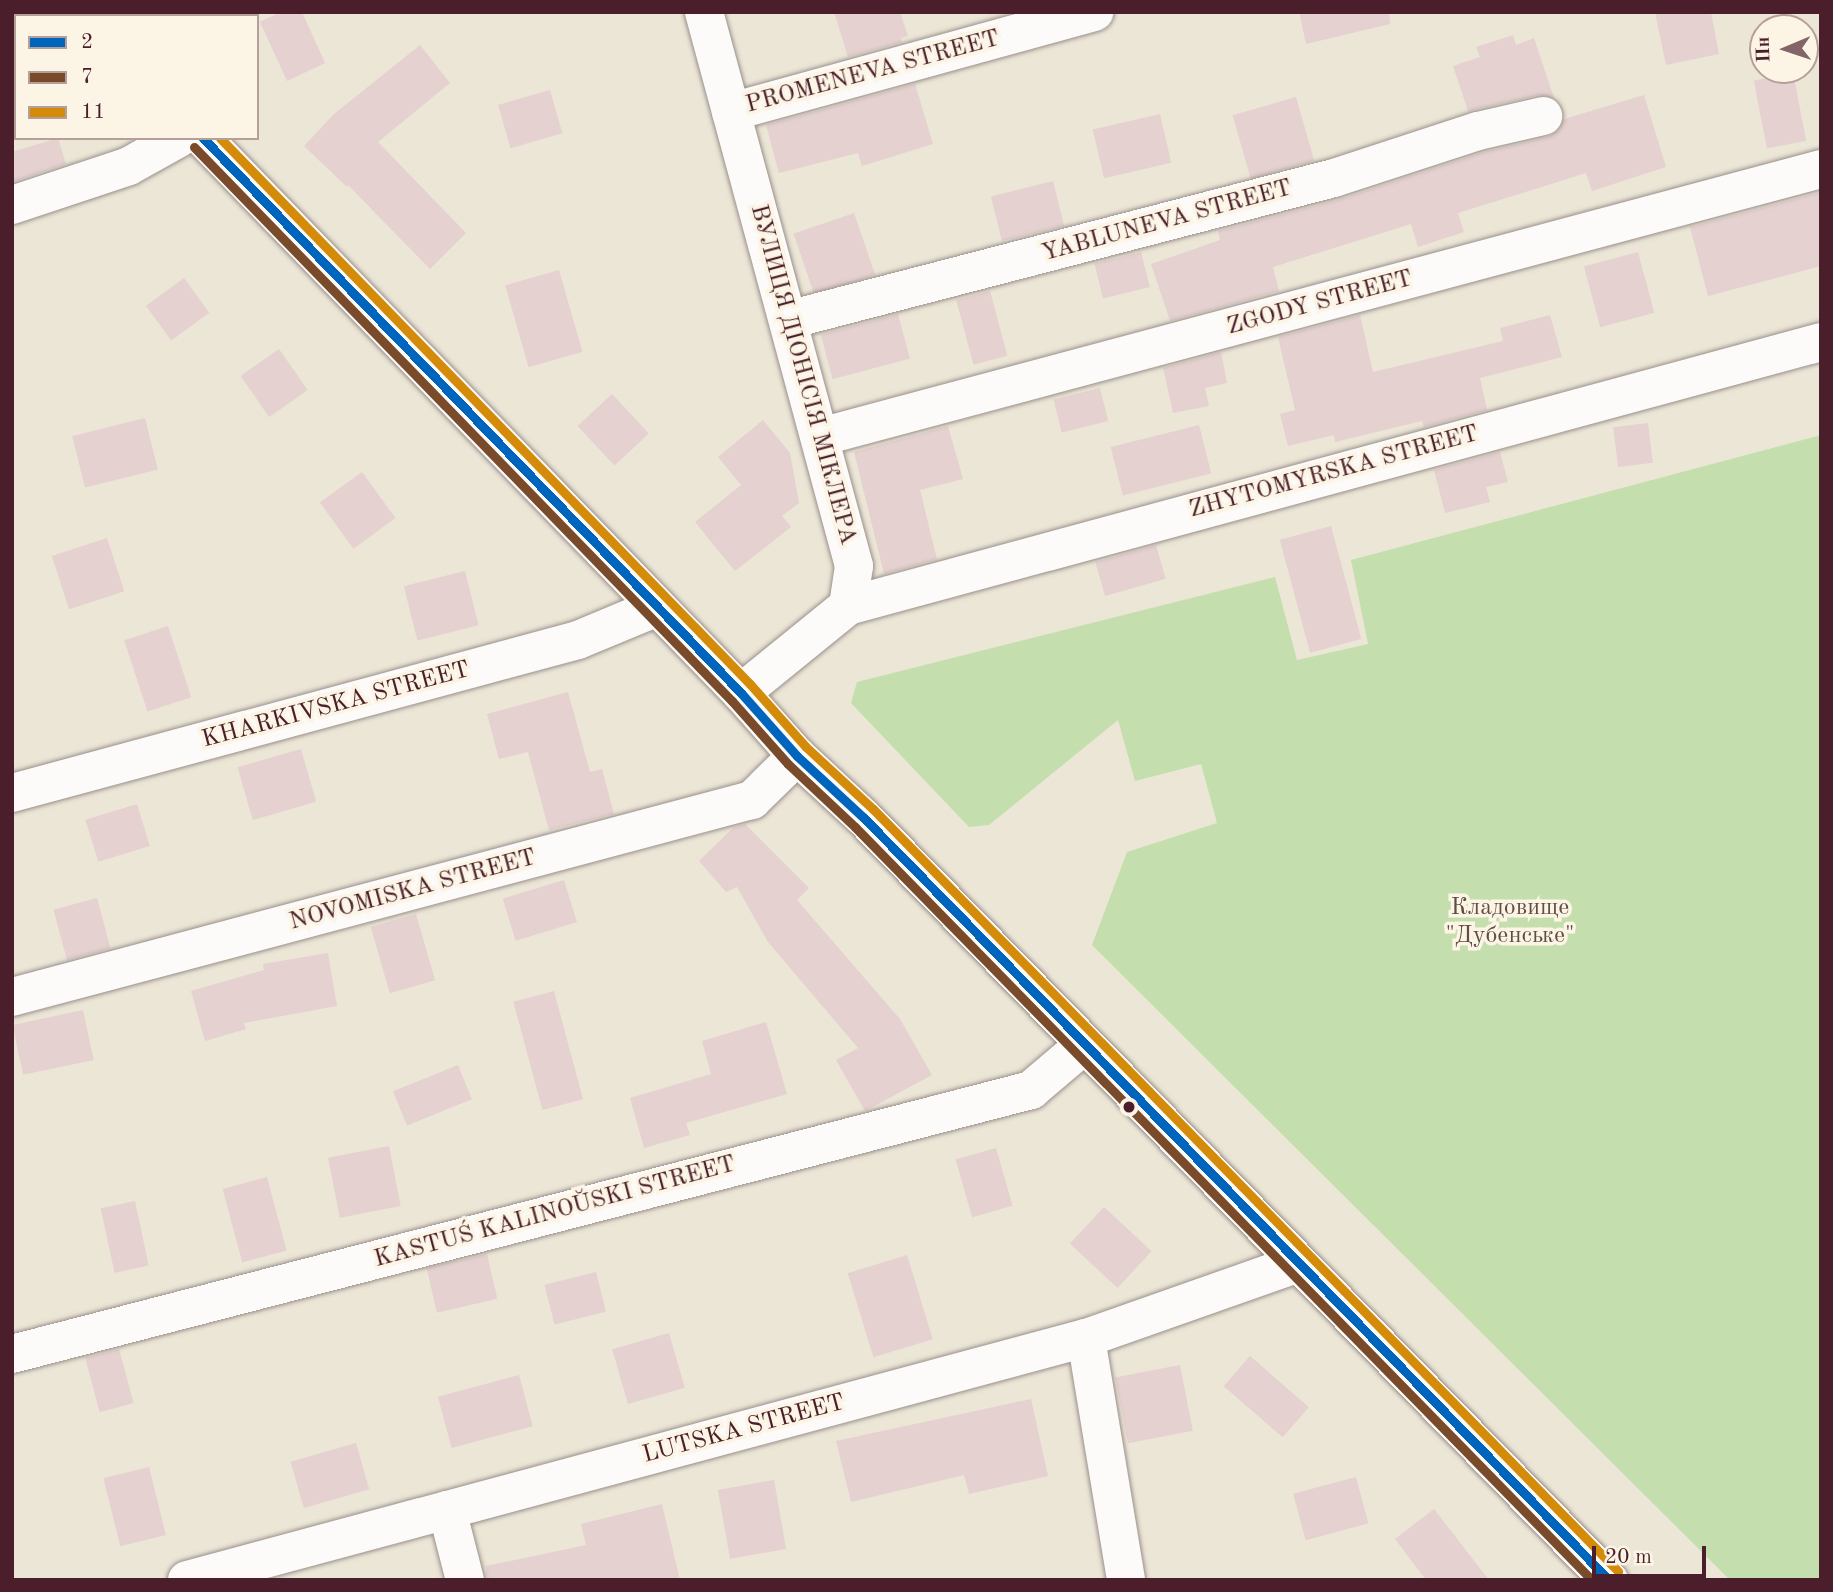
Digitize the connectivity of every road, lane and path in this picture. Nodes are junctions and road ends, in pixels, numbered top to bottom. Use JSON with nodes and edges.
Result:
{"nodes":[{"id":1,"x":704,"y":12,"type":"edge"},
{"id":2,"x":1095,"y":12,"type":"edge"},
{"id":3,"x":731,"y":112,"type":"junction"},
{"id":4,"x":1543,"y":116,"type":"dead end"},
{"id":5,"x":175,"y":140,"type":"edge"},
{"id":6,"x":205,"y":140,"type":"edge"},
{"id":7,"x":1821,"y":169,"type":"edge"},
{"id":8,"x":12,"y":205,"type":"edge"},
{"id":9,"x":788,"y":320,"type":"junction"},
{"id":10,"x":1821,"y":342,"type":"edge"},
{"id":11,"x":820,"y":437,"type":"junction"},
{"id":12,"x":848,"y":606,"type":"junction"},
{"id":13,"x":655,"y":608,"type":"junction"},
{"id":14,"x":741,"y":693,"type":"junction"},
{"id":15,"x":797,"y":756,"type":"junction"},
{"id":16,"x":12,"y":793,"type":"edge"},
{"id":17,"x":12,"y":997,"type":"edge"},
{"id":18,"x":1084,"y":1045,"type":"junction"},
{"id":19,"x":1296,"y":1264,"type":"junction"},
{"id":20,"x":1086,"y":1338,"type":"junction"},
{"id":21,"x":12,"y":1354,"type":"edge"},
{"id":22,"x":447,"y":1510,"type":"junction"},
{"id":23,"x":187,"y":1580,"type":"edge"},
{"id":24,"x":465,"y":1580,"type":"edge"},
{"id":25,"x":1126,"y":1580,"type":"edge"},
{"id":26,"x":1609,"y":1580,"type":"edge"}],
"edges":[{"from":1,"to":3,"type":"street","name":"ВУЛИЦЯ ДІОНІСІЯ МІКЛЕРА"},
{"from":2,"to":3,"type":"street","name":"PROMENEVA STREET"},
{"from":3,"to":9,"type":"street","name":"ВУЛИЦЯ ДІОНІСІЯ МІКЛЕРА"},
{"from":4,"to":9,"type":"street","name":"YABLUNEVA STREET"},
{"from":5,"to":8,"type":"street"},
{"from":6,"to":13,"type":"street"},
{"from":7,"to":11,"type":"street","name":"ZGODY STREET"},
{"from":9,"to":11,"type":"street","name":"ВУЛИЦЯ ДІОНІСІЯ МІКЛЕРА"},
{"from":10,"to":12,"type":"street","name":"ZHYTOMYRSKA STREET"},
{"from":11,"to":12,"type":"street","name":"ВУЛИЦЯ ДІОНІСІЯ МІКЛЕРА"},
{"from":12,"to":14,"type":"street"},
{"from":13,"to":14,"type":"street"},
{"from":13,"to":16,"type":"street","name":"KHARKIVSKA STREET"},
{"from":14,"to":15,"type":"street"},
{"from":15,"to":17,"type":"street","name":"NOVOMISKA STREET"},
{"from":15,"to":18,"type":"street"},
{"from":18,"to":19,"type":"street"},
{"from":18,"to":21,"type":"street","name":"KASTUŚ KALINOŬSKI STREET"},
{"from":19,"to":20,"type":"street","name":"LUTSKA STREET"},
{"from":19,"to":26,"type":"street"},
{"from":20,"to":22,"type":"street","name":"LUTSKA STREET"},
{"from":20,"to":25,"type":"street"},
{"from":22,"to":23,"type":"street","name":"LUTSKA STREET"},
{"from":22,"to":24,"type":"street"}]}
